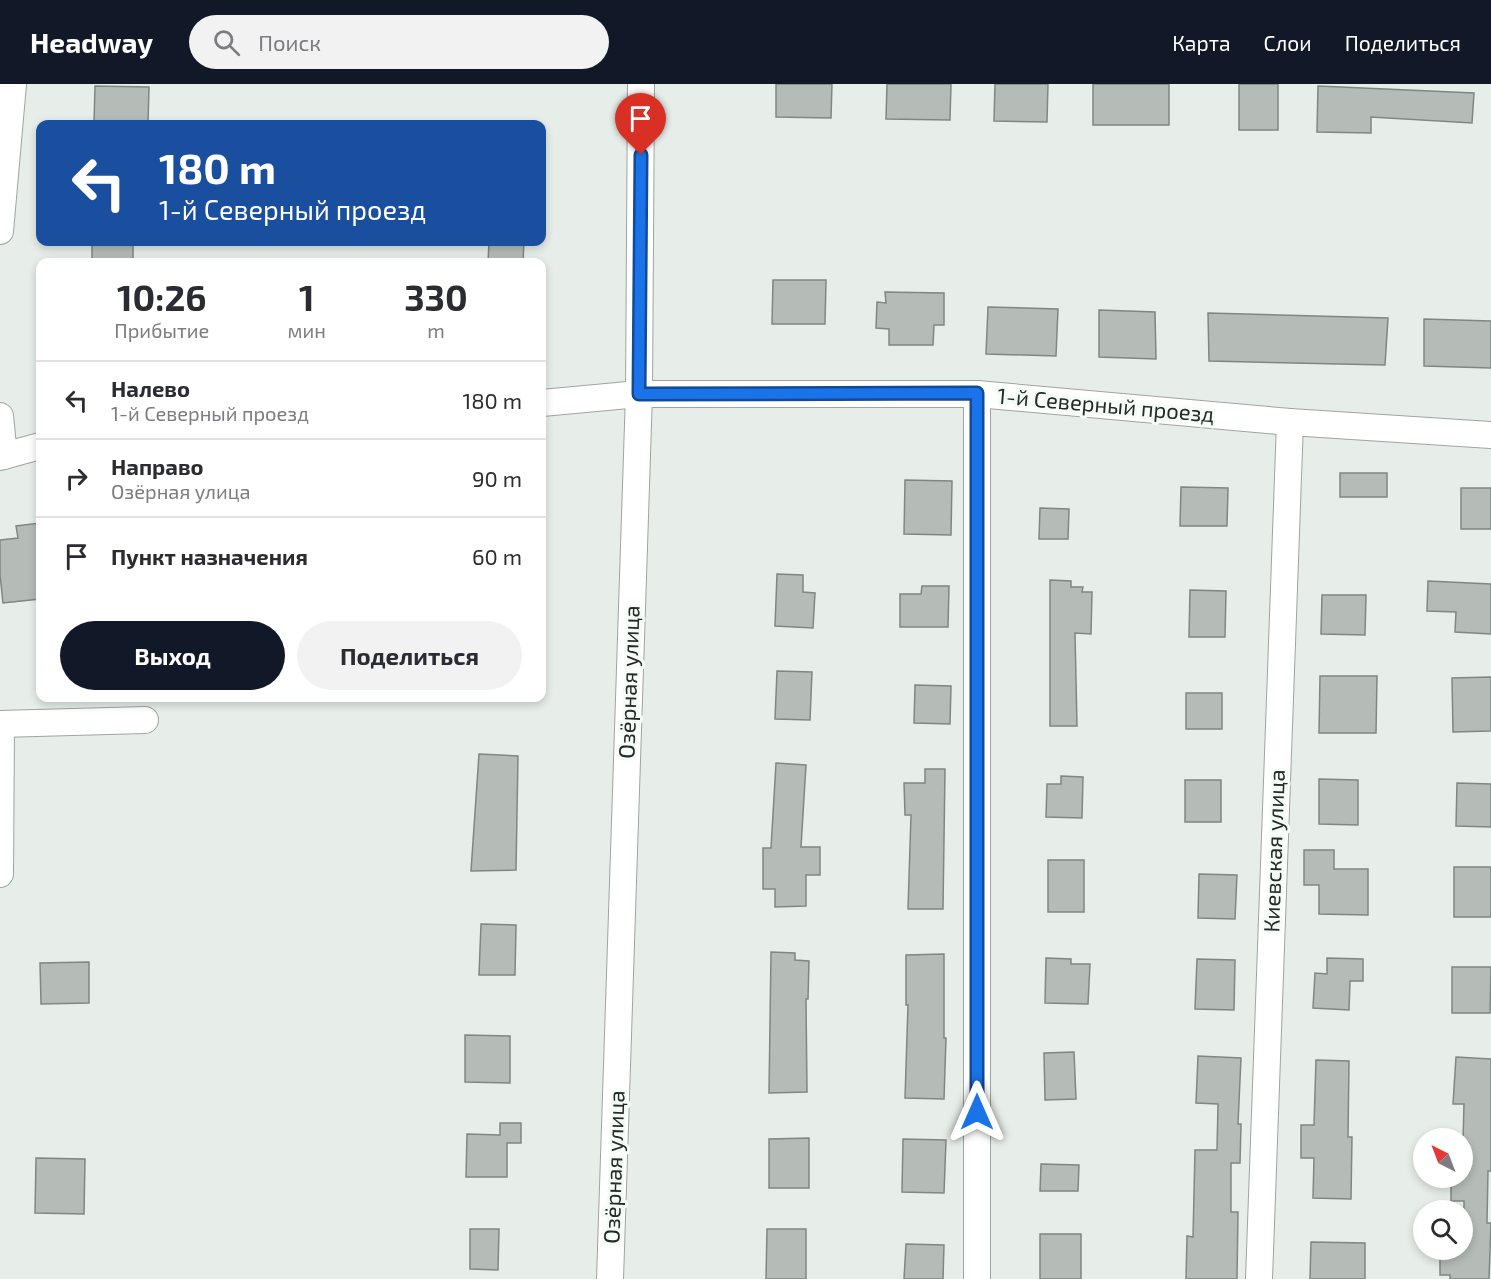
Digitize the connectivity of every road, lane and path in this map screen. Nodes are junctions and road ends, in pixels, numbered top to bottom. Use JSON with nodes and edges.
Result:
{"nodes":[{"id":1,"x":13,"y":84,"type":"edge"},
{"id":2,"x":642,"y":84,"type":"edge"},
{"id":3,"x":0,"y":231,"type":"edge"},
{"id":4,"x":977,"y":393,"type":"junction"},
{"id":5,"x":639,"y":394,"type":"junction"},
{"id":6,"x":546,"y":403,"type":"edge"},
{"id":7,"x":0,"y":416,"type":"edge"},
{"id":8,"x":1290,"y":422,"type":"junction"},
{"id":9,"x":1491,"y":435,"type":"edge"},
{"id":10,"x":36,"y":447,"type":"edge"},
{"id":11,"x":2,"y":457,"type":"edge"},
{"id":12,"x":145,"y":720,"type":"dead end"},
{"id":13,"x":1,"y":724,"type":"edge"},
{"id":14,"x":0,"y":874,"type":"edge"},
{"id":15,"x":610,"y":1279,"type":"edge"},
{"id":16,"x":977,"y":1279,"type":"edge"},
{"id":17,"x":1259,"y":1279,"type":"edge"}],
"edges":[{"from":1,"to":3,"type":"street"},
{"from":2,"to":5,"type":"street","name":"Озёрная улица"},
{"from":4,"to":5,"type":"street","name":"1-й Северный проезд"},
{"from":4,"to":8,"type":"street","name":"1-й Северный проезд"},
{"from":4,"to":16,"type":"street"},
{"from":5,"to":6,"type":"street","name":"1-й Северный проезд"},
{"from":5,"to":15,"type":"street","name":"Озёрная улица"},
{"from":7,"to":11,"type":"street"},
{"from":8,"to":9,"type":"street","name":"1-й Северный проезд"},
{"from":8,"to":17,"type":"street","name":"Киевская улица"},
{"from":10,"to":11,"type":"street"},
{"from":12,"to":13,"type":"street"},
{"from":13,"to":14,"type":"street"}]}
